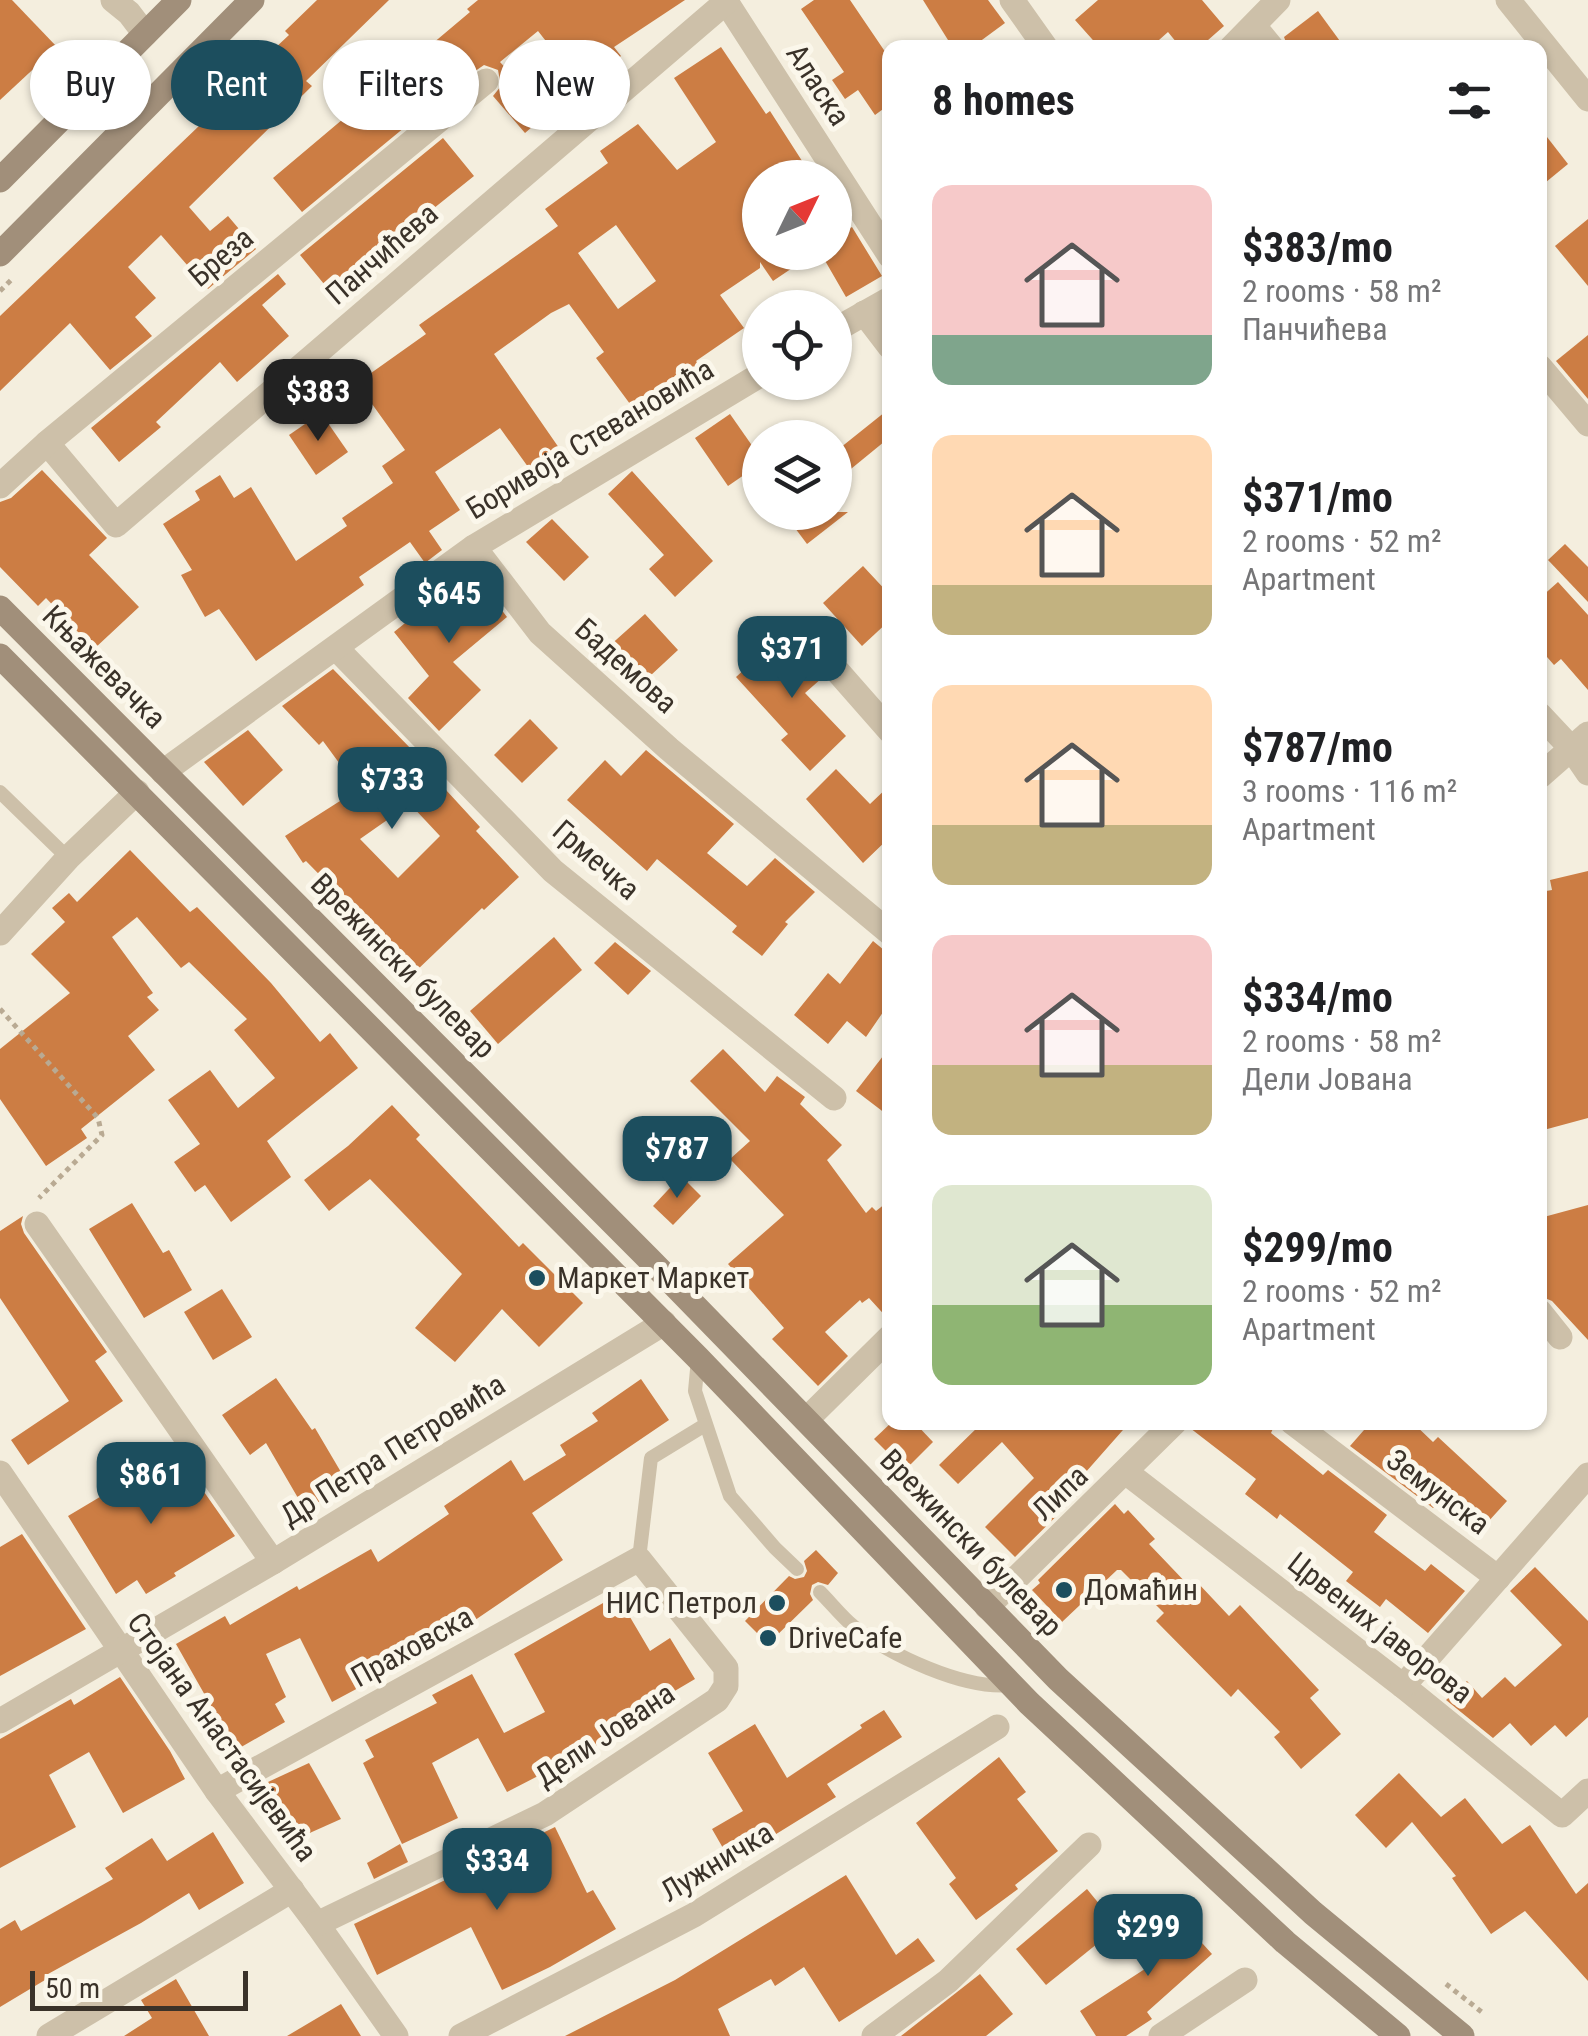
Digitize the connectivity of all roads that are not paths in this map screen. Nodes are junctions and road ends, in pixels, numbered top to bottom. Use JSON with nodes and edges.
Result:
{"nodes":[{"id":1,"x":112,"y":0,"type":"edge"},
{"id":2,"x":179,"y":0,"type":"edge"},
{"id":3,"x":252,"y":0,"type":"edge"},
{"id":4,"x":1012,"y":0,"type":"edge"},
{"id":5,"x":1278,"y":0,"type":"edge"},
{"id":6,"x":1508,"y":0,"type":"edge"},
{"id":7,"x":725,"y":1,"type":"edge"},
{"id":8,"x":1254,"y":26,"type":"junction"},
{"id":9,"x":145,"y":34,"type":"junction"},
{"id":10,"x":1040,"y":40,"type":"edge"},
{"id":11,"x":1239,"y":40,"type":"edge"},
{"id":12,"x":1265,"y":40,"type":"edge"},
{"id":13,"x":1541,"y":40,"type":"edge"},
{"id":14,"x":1547,"y":48,"type":"edge"},
{"id":15,"x":486,"y":81,"type":"dead end"},
{"id":16,"x":1588,"y":98,"type":"edge"},
{"id":17,"x":0,"y":180,"type":"edge"},
{"id":18,"x":882,"y":244,"type":"edge"},
{"id":19,"x":0,"y":254,"type":"edge"},
{"id":20,"x":882,"y":303,"type":"edge"},
{"id":21,"x":864,"y":313,"type":"junction"},
{"id":22,"x":852,"y":320,"type":"edge"},
{"id":23,"x":882,"y":336,"type":"edge"},
{"id":24,"x":1547,"y":374,"type":"edge"},
{"id":25,"x":742,"y":387,"type":"edge"},
{"id":26,"x":1588,"y":424,"type":"edge"},
{"id":27,"x":47,"y":443,"type":"junction"},
{"id":28,"x":0,"y":486,"type":"edge"},
{"id":29,"x":474,"y":547,"type":"junction"},
{"id":30,"x":0,"y":608,"type":"edge"},
{"id":31,"x":336,"y":648,"type":"junction"},
{"id":32,"x":0,"y":656,"type":"edge"},
{"id":33,"x":832,"y":665,"type":"dead end"},
{"id":34,"x":1547,"y":720,"type":"edge"},
{"id":35,"x":882,"y":722,"type":"edge"},
{"id":36,"x":1579,"y":741,"type":"edge"},
{"id":37,"x":1547,"y":770,"type":"edge"},
{"id":38,"x":162,"y":772,"type":"junction"},
{"id":39,"x":1588,"y":773,"type":"edge"},
{"id":40,"x":0,"y":792,"type":"edge"},
{"id":41,"x":136,"y":792,"type":"junction"},
{"id":42,"x":68,"y":858,"type":"junction"},
{"id":43,"x":882,"y":926,"type":"edge"},
{"id":44,"x":0,"y":932,"type":"edge"},
{"id":45,"x":834,"y":1098,"type":"dead end"},
{"id":46,"x":37,"y":1224,"type":"road end"},
{"id":47,"x":1547,"y":1321,"type":"edge"},
{"id":48,"x":664,"y":1324,"type":"junction"},
{"id":49,"x":1560,"y":1337,"type":"dead end"},
{"id":50,"x":882,"y":1345,"type":"edge"},
{"id":51,"x":698,"y":1358,"type":"junction"},
{"id":52,"x":806,"y":1420,"type":"junction"},
{"id":53,"x":705,"y":1425,"type":"junction"},
{"id":54,"x":1167,"y":1430,"type":"edge"},
{"id":55,"x":1303,"y":1430,"type":"edge"},
{"id":56,"x":0,"y":1473,"type":"edge"},
{"id":57,"x":1127,"y":1473,"type":"junction"},
{"id":58,"x":1588,"y":1475,"type":"edge"},
{"id":59,"x":639,"y":1559,"type":"junction"},
{"id":60,"x":273,"y":1562,"type":"junction"},
{"id":61,"x":797,"y":1568,"type":"dead end"},
{"id":62,"x":1498,"y":1578,"type":"junction"},
{"id":63,"x":820,"y":1592,"type":"dead end"},
{"id":64,"x":987,"y":1607,"type":"junction"},
{"id":65,"x":120,"y":1653,"type":"junction"},
{"id":66,"x":1012,"y":1685,"type":"junction"},
{"id":67,"x":1403,"y":1686,"type":"junction"},
{"id":68,"x":0,"y":1722,"type":"edge"},
{"id":69,"x":997,"y":1727,"type":"dead end"},
{"id":70,"x":216,"y":1791,"type":"junction"},
{"id":71,"x":1588,"y":1791,"type":"edge"},
{"id":72,"x":1089,"y":1846,"type":"dead end"},
{"id":73,"x":292,"y":1890,"type":"junction"},
{"id":74,"x":317,"y":1924,"type":"junction"},
{"id":75,"x":1245,"y":1980,"type":"dead end"},
{"id":76,"x":49,"y":2036,"type":"edge"},
{"id":77,"x":396,"y":2036,"type":"edge"},
{"id":78,"x":461,"y":2036,"type":"edge"},
{"id":79,"x":874,"y":2036,"type":"edge"},
{"id":80,"x":1161,"y":2036,"type":"edge"},
{"id":81,"x":1398,"y":2036,"type":"edge"},
{"id":82,"x":1462,"y":2036,"type":"edge"}],
"edges":[{"from":1,"to":9,"type":"street"},
{"from":2,"to":9,"type":"main road"},
{"from":3,"to":19,"type":"main road"},
{"from":4,"to":10,"type":"street"},
{"from":5,"to":8,"type":"street"},
{"from":6,"to":13,"type":"street"},
{"from":7,"to":18,"type":"street","name":"Аласка"},
{"from":7,"to":27,"type":"street","name":"Панчићева"},
{"from":8,"to":11,"type":"street"},
{"from":8,"to":12,"type":"street"},
{"from":9,"to":17,"type":"main road"},
{"from":14,"to":16,"type":"street"},
{"from":15,"to":27,"type":"street","name":"Бреза"},
{"from":20,"to":21,"type":"street"},
{"from":21,"to":22,"type":"street"},
{"from":21,"to":23,"type":"street"},
{"from":24,"to":26,"type":"street"},
{"from":25,"to":29,"type":"street","name":"Боривоја Стевановића"},
{"from":27,"to":28,"type":"street","name":"Бреза"},
{"from":29,"to":31,"type":"street","name":"Боривоја Стевановића"},
{"from":29,"to":43,"type":"street","name":"Бадемова"},
{"from":30,"to":38,"type":"main road","name":"Књажевачка"},
{"from":31,"to":38,"type":"street","name":"Боривоја Стевановића"},
{"from":31,"to":45,"type":"street","name":"Грмечка"},
{"from":32,"to":41,"type":"main road"},
{"from":33,"to":35,"type":"street"},
{"from":34,"to":36,"type":"street"},
{"from":36,"to":37,"type":"street"},
{"from":36,"to":39,"type":"street"},
{"from":38,"to":52,"type":"main road","name":"Врежински булевар"},
{"from":40,"to":42,"type":"lane"},
{"from":41,"to":42,"type":"street"},
{"from":41,"to":48,"type":"main road"},
{"from":42,"to":44,"type":"street"},
{"from":46,"to":60,"type":"street"},
{"from":47,"to":49,"type":"street"},
{"from":48,"to":51,"type":"main road"},
{"from":48,"to":60,"type":"street","name":"Др Петра Петровића"},
{"from":50,"to":52,"type":"street"},
{"from":51,"to":53,"type":"lane"},
{"from":51,"to":66,"type":"main road"},
{"from":52,"to":64,"type":"main road","name":"Врежински булевар"},
{"from":53,"to":59,"type":"lane"},
{"from":53,"to":61,"type":"lane"},
{"from":54,"to":57,"type":"street","name":"Липа"},
{"from":55,"to":62,"type":"street","name":"Земунска"},
{"from":56,"to":65,"type":"street","name":"Стојана Анастасијевића"},
{"from":57,"to":64,"type":"street","name":"Липа"},
{"from":57,"to":67,"type":"street","name":"Црвених јаворова"},
{"from":58,"to":62,"type":"street","name":"Земунска"},
{"from":59,"to":70,"type":"street","name":"Праховска"},
{"from":59,"to":74,"type":"street","name":"Дели Јована"},
{"from":60,"to":65,"type":"street","name":"Др Петра Петровића"},
{"from":62,"to":67,"type":"street","name":"Земунска"},
{"from":63,"to":66,"type":"lane"},
{"from":64,"to":82,"type":"main road","name":"Врежински булевар"},
{"from":65,"to":68,"type":"street","name":"Др Петра Петровића"},
{"from":65,"to":70,"type":"street","name":"Стојана Анастасијевића"},
{"from":66,"to":81,"type":"main road"},
{"from":67,"to":71,"type":"street","name":"Црвених јаворова"},
{"from":69,"to":78,"type":"street","name":"Лужничка"},
{"from":70,"to":73,"type":"street","name":"Стојана Анастасијевића"},
{"from":72,"to":79,"type":"street"},
{"from":73,"to":74,"type":"street","name":"Стојана Анастасијевића"},
{"from":73,"to":76,"type":"street"},
{"from":74,"to":77,"type":"street","name":"Стојана Анастасијевића"},
{"from":75,"to":80,"type":"street"}]}
